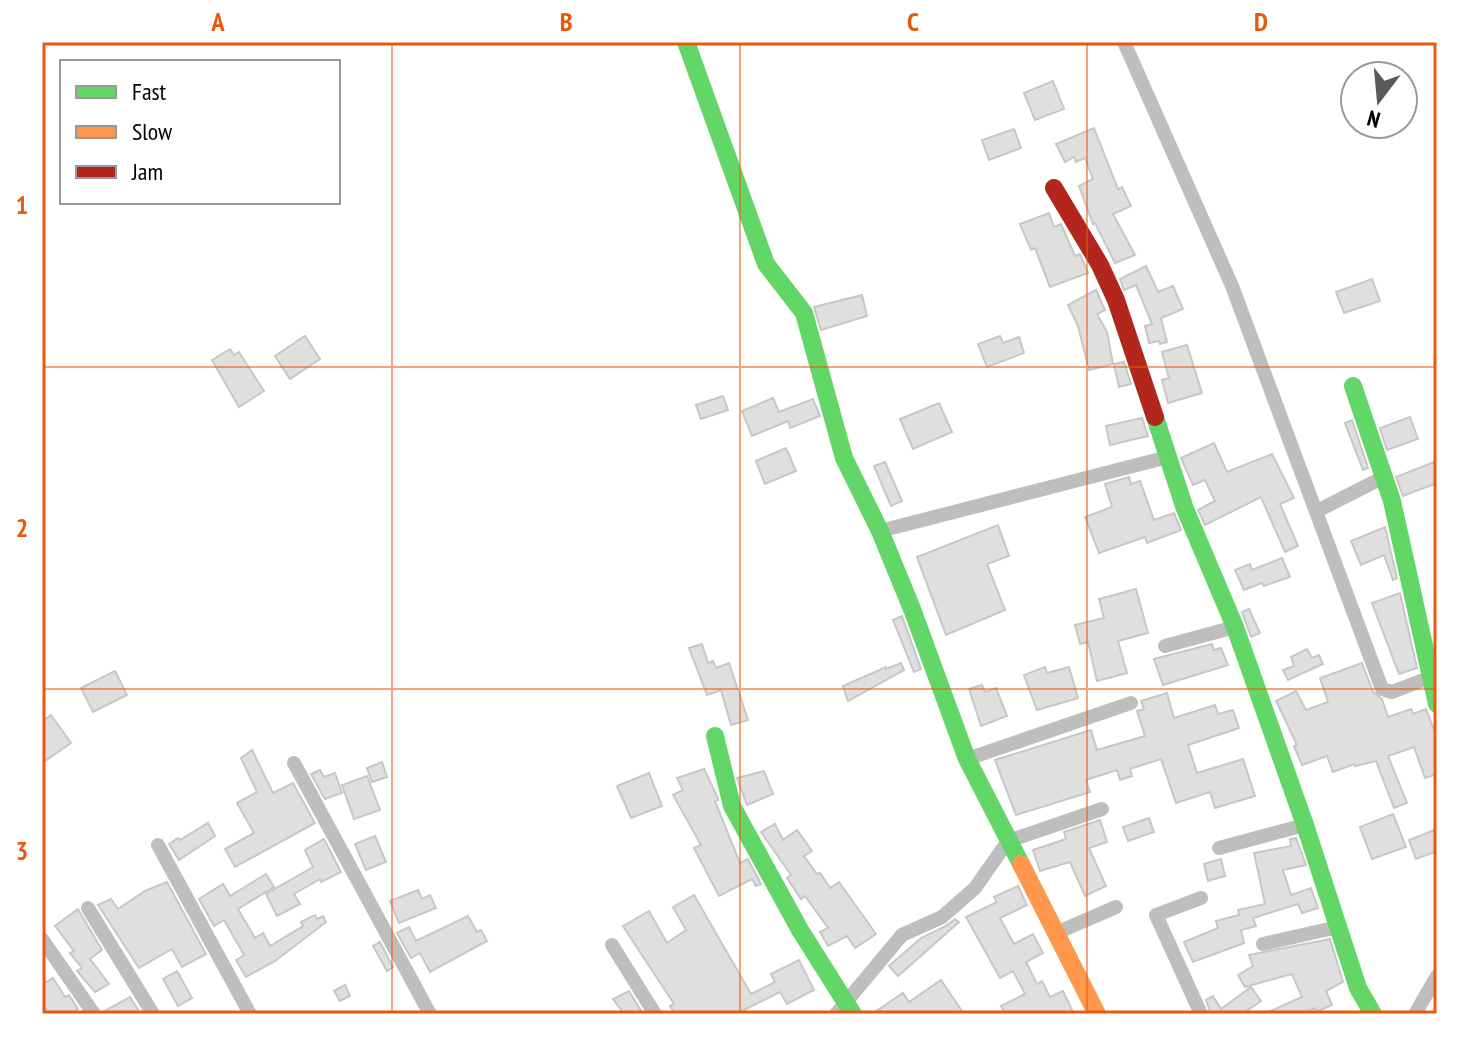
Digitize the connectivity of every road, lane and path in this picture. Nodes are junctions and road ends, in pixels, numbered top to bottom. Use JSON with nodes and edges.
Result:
{"nodes":[{"id":1,"x":686,"y":42,"type":"edge"},
{"id":2,"x":1124,"y":42,"type":"edge"},
{"id":3,"x":1054,"y":188,"type":"dead end"},
{"id":4,"x":1353,"y":386,"type":"dead end"},
{"id":5,"x":1168,"y":457,"type":"junction"},
{"id":6,"x":1384,"y":477,"type":"junction"},
{"id":7,"x":1317,"y":511,"type":"junction"},
{"id":8,"x":880,"y":531,"type":"junction"},
{"id":9,"x":1235,"y":627,"type":"junction"},
{"id":10,"x":1165,"y":646,"type":"dead end"},
{"id":11,"x":1431,"y":677,"type":"junction"},
{"id":12,"x":1131,"y":703,"type":"dead end"},
{"id":13,"x":1437,"y":704,"type":"edge"},
{"id":14,"x":715,"y":736,"type":"dead end"},
{"id":15,"x":967,"y":759,"type":"junction"},
{"id":16,"x":294,"y":763,"type":"dead end"},
{"id":17,"x":1102,"y":809,"type":"dead end"},
{"id":18,"x":1305,"y":825,"type":"junction"},
{"id":19,"x":1008,"y":841,"type":"junction"},
{"id":20,"x":158,"y":845,"type":"dead end"},
{"id":21,"x":1219,"y":848,"type":"dead end"},
{"id":22,"x":1201,"y":898,"type":"dead end"},
{"id":23,"x":1116,"y":907,"type":"dead end"},
{"id":24,"x":88,"y":908,"type":"dead end"},
{"id":25,"x":1338,"y":927,"type":"junction"},
{"id":26,"x":1056,"y":933,"type":"junction"},
{"id":27,"x":42,"y":939,"type":"edge"},
{"id":28,"x":1263,"y":944,"type":"dead end"},
{"id":29,"x":612,"y":945,"type":"dead end"},
{"id":30,"x":1437,"y":976,"type":"edge"},
{"id":31,"x":845,"y":1011,"type":"edge"},
{"id":32,"x":94,"y":1014,"type":"edge"},
{"id":33,"x":153,"y":1014,"type":"edge"},
{"id":34,"x":250,"y":1014,"type":"edge"},
{"id":35,"x":430,"y":1014,"type":"edge"},
{"id":36,"x":655,"y":1014,"type":"edge"},
{"id":37,"x":1097,"y":1014,"type":"edge"},
{"id":38,"x":1201,"y":1014,"type":"edge"},
{"id":39,"x":1373,"y":1014,"type":"edge"},
{"id":40,"x":1415,"y":1014,"type":"edge"}],
"edges":[{"from":1,"to":8,"type":"street"},
{"from":2,"to":7,"type":"street"},
{"from":3,"to":5,"type":"street"},
{"from":4,"to":6,"type":"street"},
{"from":5,"to":8,"type":"street"},
{"from":5,"to":9,"type":"street"},
{"from":6,"to":7,"type":"street"},
{"from":6,"to":11,"type":"street"},
{"from":7,"to":11,"type":"street"},
{"from":8,"to":15,"type":"street"},
{"from":9,"to":10,"type":"street"},
{"from":9,"to":18,"type":"street"},
{"from":11,"to":13,"type":"street"},
{"from":12,"to":15,"type":"street"},
{"from":14,"to":31,"type":"street"},
{"from":15,"to":19,"type":"street"},
{"from":16,"to":35,"type":"street"},
{"from":17,"to":19,"type":"street"},
{"from":18,"to":21,"type":"street"},
{"from":18,"to":25,"type":"street"},
{"from":19,"to":26,"type":"street"},
{"from":19,"to":31,"type":"street"},
{"from":20,"to":34,"type":"street"},
{"from":22,"to":38,"type":"street"},
{"from":23,"to":26,"type":"street"},
{"from":24,"to":33,"type":"street"},
{"from":25,"to":28,"type":"street"},
{"from":25,"to":39,"type":"street"},
{"from":26,"to":37,"type":"street"},
{"from":27,"to":32,"type":"street"},
{"from":29,"to":36,"type":"street"},
{"from":30,"to":40,"type":"street"}]}
